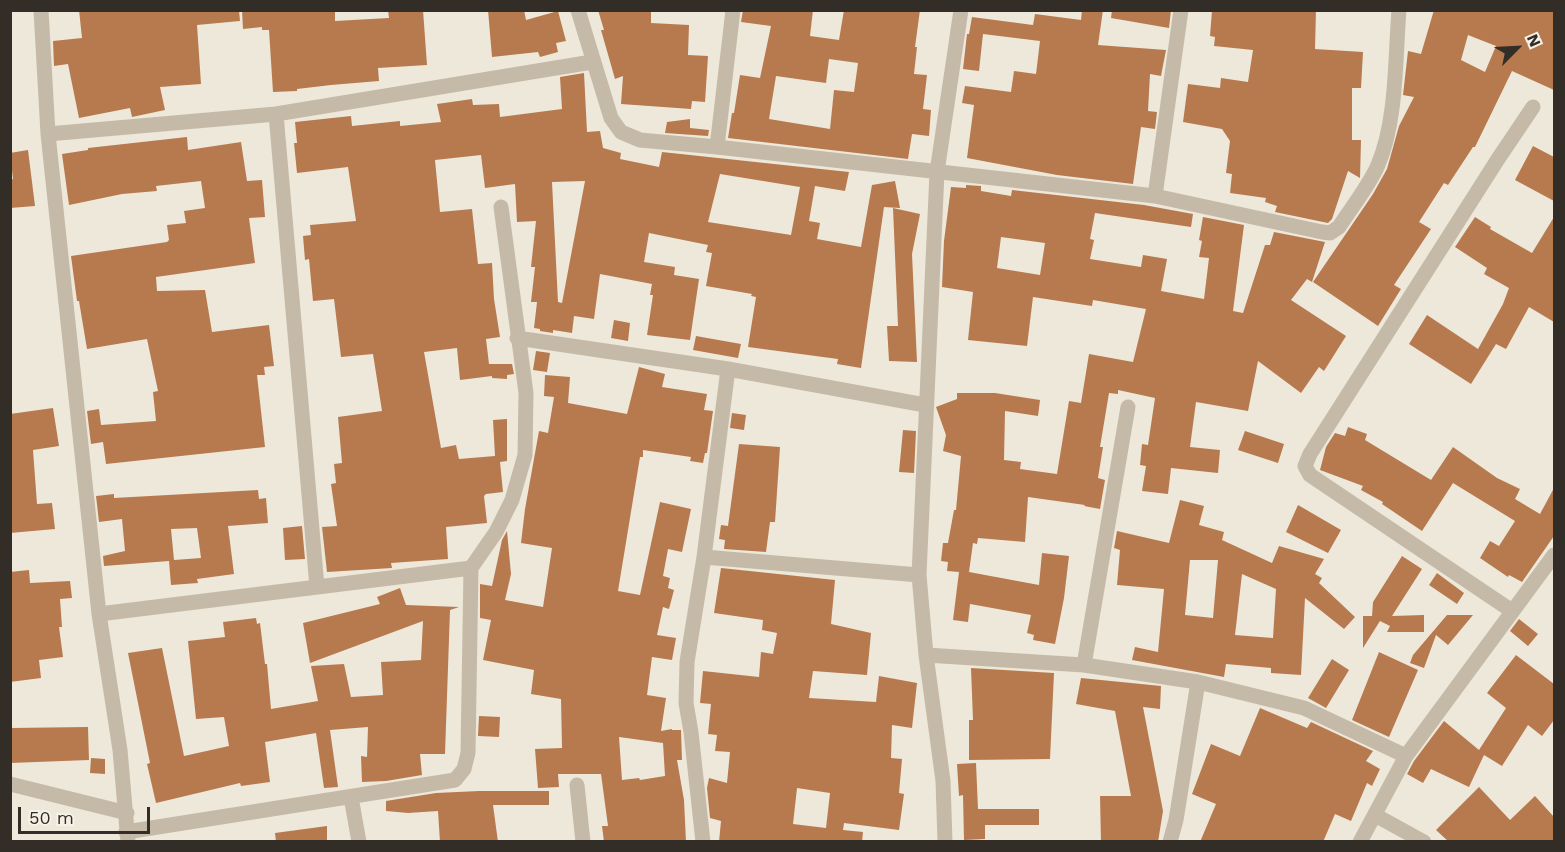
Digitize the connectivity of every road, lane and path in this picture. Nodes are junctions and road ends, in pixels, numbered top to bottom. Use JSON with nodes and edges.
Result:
{"nodes":[{"id":1,"x":41,"y":10,"type":"edge"},
{"id":2,"x":578,"y":10,"type":"edge"},
{"id":3,"x":733,"y":10,"type":"edge"},
{"id":4,"x":960,"y":10,"type":"edge"},
{"id":5,"x":1181,"y":10,"type":"edge"},
{"id":6,"x":1399,"y":10,"type":"edge"},
{"id":7,"x":592,"y":62,"type":"junction"},
{"id":8,"x":1533,"y":107,"type":"dead end"},
{"id":9,"x":276,"y":114,"type":"junction"},
{"id":10,"x":48,"y":134,"type":"junction"},
{"id":11,"x":717,"y":147,"type":"junction"},
{"id":12,"x":937,"y":172,"type":"junction"},
{"id":13,"x":1155,"y":196,"type":"junction"},
{"id":14,"x":501,"y":207,"type":"dead end"},
{"id":15,"x":517,"y":338,"type":"junction"},
{"id":16,"x":728,"y":369,"type":"junction"},
{"id":17,"x":925,"y":405,"type":"junction"},
{"id":18,"x":1128,"y":407,"type":"dead end"},
{"id":19,"x":1554,"y":555,"type":"edge"},
{"id":20,"x":704,"y":556,"type":"junction"},
{"id":21,"x":471,"y":568,"type":"junction"},
{"id":22,"x":919,"y":575,"type":"junction"},
{"id":23,"x":317,"y":587,"type":"junction"},
{"id":24,"x":1512,"y":611,"type":"junction"},
{"id":25,"x":99,"y":614,"type":"junction"},
{"id":26,"x":926,"y":655,"type":"junction"},
{"id":27,"x":1084,"y":665,"type":"junction"},
{"id":28,"x":1198,"y":682,"type":"junction"},
{"id":29,"x":1406,"y":756,"type":"junction"},
{"id":30,"x":10,"y":784,"type":"edge"},
{"id":31,"x":577,"y":785,"type":"dead end"},
{"id":32,"x":351,"y":797,"type":"junction"},
{"id":33,"x":127,"y":813,"type":"junction"},
{"id":34,"x":1375,"y":815,"type":"junction"},
{"id":35,"x":127,"y":837,"type":"edge"},
{"id":36,"x":359,"y":842,"type":"edge"},
{"id":37,"x":583,"y":842,"type":"edge"},
{"id":38,"x":703,"y":842,"type":"edge"},
{"id":39,"x":945,"y":842,"type":"edge"},
{"id":40,"x":1170,"y":842,"type":"edge"},
{"id":41,"x":1360,"y":842,"type":"edge"},
{"id":42,"x":1424,"y":842,"type":"edge"}],
"edges":[{"from":1,"to":10,"type":"street"},
{"from":2,"to":7,"type":"street"},
{"from":3,"to":11,"type":"street"},
{"from":4,"to":12,"type":"street"},
{"from":5,"to":13,"type":"street"},
{"from":6,"to":13,"type":"street"},
{"from":7,"to":9,"type":"street"},
{"from":7,"to":11,"type":"street"},
{"from":8,"to":24,"type":"street"},
{"from":9,"to":10,"type":"street"},
{"from":9,"to":23,"type":"street"},
{"from":10,"to":25,"type":"street"},
{"from":11,"to":12,"type":"street"},
{"from":12,"to":13,"type":"street"},
{"from":12,"to":17,"type":"street"},
{"from":14,"to":15,"type":"street"},
{"from":15,"to":16,"type":"street"},
{"from":15,"to":21,"type":"street"},
{"from":16,"to":17,"type":"street"},
{"from":16,"to":20,"type":"street"},
{"from":17,"to":22,"type":"street"},
{"from":18,"to":27,"type":"street"},
{"from":19,"to":24,"type":"street"},
{"from":20,"to":22,"type":"street"},
{"from":20,"to":38,"type":"street"},
{"from":21,"to":23,"type":"street"},
{"from":21,"to":32,"type":"street"},
{"from":22,"to":26,"type":"street"},
{"from":23,"to":25,"type":"street"},
{"from":24,"to":29,"type":"street"},
{"from":25,"to":33,"type":"street"},
{"from":26,"to":27,"type":"street"},
{"from":26,"to":39,"type":"street"},
{"from":27,"to":28,"type":"street"},
{"from":28,"to":29,"type":"street"},
{"from":28,"to":40,"type":"street"},
{"from":29,"to":34,"type":"street"},
{"from":30,"to":33,"type":"street"},
{"from":31,"to":37,"type":"street"},
{"from":32,"to":35,"type":"street"},
{"from":32,"to":36,"type":"street"},
{"from":33,"to":35,"type":"street"},
{"from":34,"to":41,"type":"street"},
{"from":34,"to":42,"type":"street"}]}
